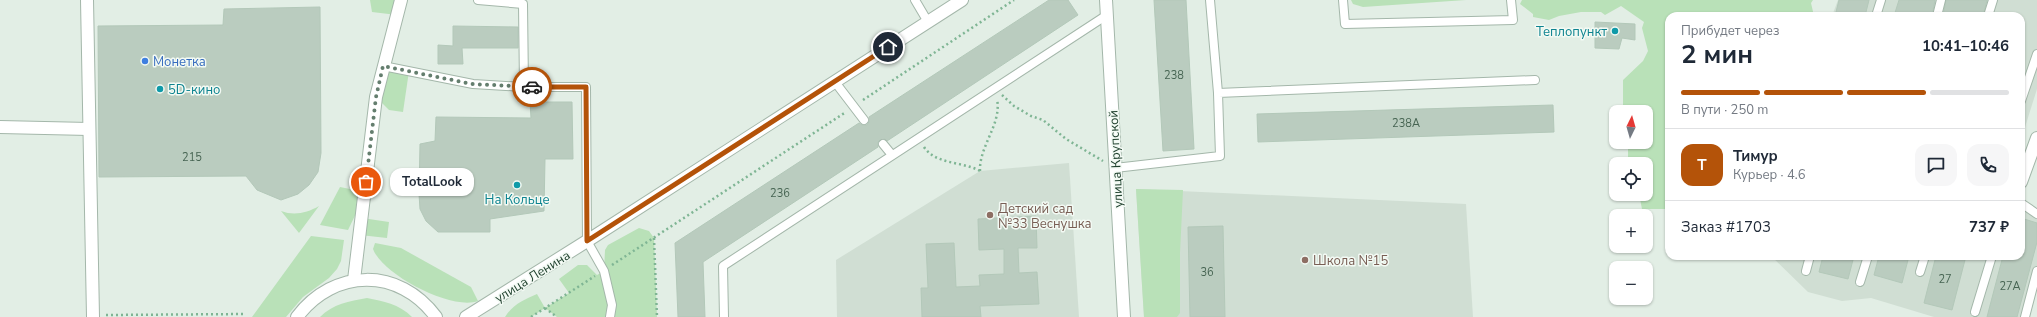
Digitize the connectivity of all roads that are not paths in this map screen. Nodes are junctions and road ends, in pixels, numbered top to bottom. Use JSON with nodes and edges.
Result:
{"nodes":[{"id":1,"x":87,"y":0,"type":"edge"},
{"id":2,"x":401,"y":0,"type":"edge"},
{"id":3,"x":478,"y":0,"type":"edge"},
{"id":4,"x":915,"y":0,"type":"edge"},
{"id":5,"x":962,"y":0,"type":"edge"},
{"id":6,"x":1106,"y":0,"type":"edge"},
{"id":7,"x":1210,"y":0,"type":"edge"},
{"id":8,"x":1343,"y":0,"type":"edge"},
{"id":9,"x":1511,"y":0,"type":"edge"},
{"id":10,"x":1880,"y":0,"type":"edge"},
{"id":11,"x":1941,"y":0,"type":"edge"},
{"id":12,"x":1993,"y":0,"type":"edge"},
{"id":13,"x":1877,"y":12,"type":"edge"},
{"id":14,"x":1938,"y":12,"type":"edge"},
{"id":15,"x":1989,"y":12,"type":"edge"},
{"id":16,"x":1107,"y":15,"type":"junction"},
{"id":17,"x":928,"y":22,"type":"junction"},
{"id":18,"x":2037,"y":54,"type":"edge"},
{"id":19,"x":383,"y":66,"type":"junction"},
{"id":20,"x":1535,"y":80,"type":"dead end"},
{"id":21,"x":835,"y":82,"type":"junction"},
{"id":22,"x":524,"y":87,"type":"junction"},
{"id":23,"x":2025,"y":89,"type":"edge"},
{"id":24,"x":1218,"y":93,"type":"junction"},
{"id":25,"x":864,"y":120,"type":"dead end"},
{"id":26,"x":0,"y":127,"type":"edge"},
{"id":27,"x":89,"y":129,"type":"junction"},
{"id":28,"x":2037,"y":138,"type":"edge"},
{"id":29,"x":883,"y":144,"type":"dead end"},
{"id":30,"x":892,"y":155,"type":"junction"},
{"id":31,"x":1115,"y":168,"type":"junction"},
{"id":32,"x":2025,"y":171,"type":"edge"},
{"id":33,"x":2025,"y":206,"type":"edge"},
{"id":34,"x":2037,"y":214,"type":"edge"},
{"id":35,"x":587,"y":241,"type":"junction"},
{"id":36,"x":1809,"y":260,"type":"edge"},
{"id":37,"x":1867,"y":260,"type":"edge"},
{"id":38,"x":1924,"y":260,"type":"edge"},
{"id":39,"x":1991,"y":260,"type":"edge"},
{"id":40,"x":1806,"y":271,"type":"dead end"},
{"id":41,"x":2037,"y":271,"type":"edge"},
{"id":42,"x":1920,"y":272,"type":"dead end"},
{"id":43,"x":354,"y":280,"type":"junction"},
{"id":44,"x":1860,"y":282,"type":"dead end"},
{"id":45,"x":1975,"y":312,"type":"dead end"},
{"id":46,"x":93,"y":316,"type":"edge"},
{"id":47,"x":297,"y":317,"type":"edge"},
{"id":48,"x":436,"y":317,"type":"edge"},
{"id":49,"x":466,"y":317,"type":"edge"},
{"id":50,"x":610,"y":317,"type":"edge"},
{"id":51,"x":724,"y":317,"type":"edge"},
{"id":52,"x":1124,"y":317,"type":"edge"},
{"id":53,"x":2025,"y":317,"type":"edge"}],
"edges":[{"from":1,"to":27,"type":"street"},
{"from":2,"to":19,"type":"street"},
{"from":3,"to":22,"type":"lane"},
{"from":4,"to":17,"type":"lane"},
{"from":5,"to":17,"type":"street","name":"улица Ленина"},
{"from":6,"to":16,"type":"street","name":"улица Крупской"},
{"from":7,"to":24,"type":"lane"},
{"from":8,"to":9,"type":"lane"},
{"from":10,"to":13,"type":"lane"},
{"from":11,"to":14,"type":"lane"},
{"from":12,"to":15,"type":"lane"},
{"from":16,"to":30,"type":"lane"},
{"from":16,"to":31,"type":"street","name":"улица Крупской"},
{"from":17,"to":21,"type":"street","name":"улица Ленина"},
{"from":18,"to":23,"type":"lane"},
{"from":19,"to":22,"type":"lane"},
{"from":19,"to":43,"type":"street"},
{"from":20,"to":24,"type":"lane"},
{"from":21,"to":25,"type":"lane"},
{"from":21,"to":35,"type":"street","name":"улица Ленина"},
{"from":22,"to":35,"type":"lane"},
{"from":24,"to":31,"type":"lane"},
{"from":26,"to":27,"type":"street"},
{"from":27,"to":46,"type":"street"},
{"from":28,"to":32,"type":"street"},
{"from":29,"to":30,"type":"lane"},
{"from":30,"to":51,"type":"lane"},
{"from":31,"to":52,"type":"street","name":"улица Крупской"},
{"from":33,"to":34,"type":"lane"},
{"from":35,"to":49,"type":"street","name":"улица Ленина"},
{"from":35,"to":50,"type":"lane"},
{"from":36,"to":40,"type":"lane"},
{"from":37,"to":44,"type":"lane"},
{"from":38,"to":42,"type":"lane"},
{"from":39,"to":45,"type":"lane"},
{"from":41,"to":53,"type":"lane"},
{"from":43,"to":47,"type":"street"},
{"from":43,"to":48,"type":"street"}]}
